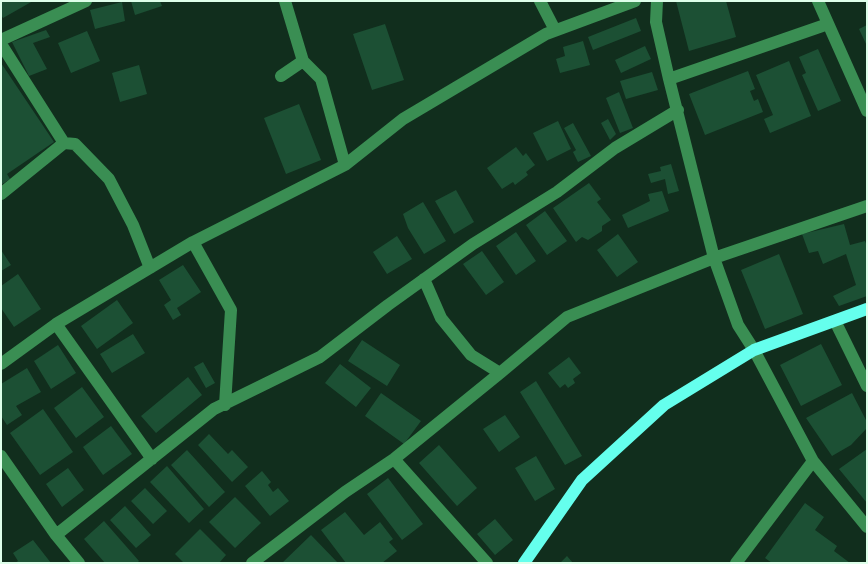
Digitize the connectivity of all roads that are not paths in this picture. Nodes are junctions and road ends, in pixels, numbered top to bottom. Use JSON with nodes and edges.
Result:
{"nodes":[{"id":1,"x":86,"y":1,"type":"edge"},
{"id":2,"x":285,"y":1,"type":"edge"},
{"id":3,"x":540,"y":1,"type":"edge"},
{"id":4,"x":635,"y":1,"type":"edge"},
{"id":5,"x":658,"y":1,"type":"edge"},
{"id":6,"x":818,"y":1,"type":"edge"},
{"id":7,"x":828,"y":24,"type":"junction"},
{"id":8,"x":555,"y":30,"type":"junction"},
{"id":9,"x":1,"y":40,"type":"edge"},
{"id":10,"x":1,"y":44,"type":"edge"},
{"id":11,"x":302,"y":61,"type":"junction"},
{"id":12,"x":280,"y":76,"type":"dead end"},
{"id":13,"x":669,"y":79,"type":"junction"},
{"id":14,"x":678,"y":110,"type":"junction"},
{"id":15,"x":867,"y":111,"type":"edge"},
{"id":16,"x":64,"y":143,"type":"junction"},
{"id":17,"x":345,"y":165,"type":"junction"},
{"id":18,"x":1,"y":194,"type":"edge"},
{"id":19,"x":867,"y":206,"type":"edge"},
{"id":20,"x":193,"y":242,"type":"junction"},
{"id":21,"x":714,"y":258,"type":"junction"},
{"id":22,"x":150,"y":268,"type":"junction"},
{"id":23,"x":424,"y":279,"type":"junction"},
{"id":24,"x":867,"y":309,"type":"edge"},
{"id":25,"x":834,"y":321,"type":"junction"},
{"id":26,"x":56,"y":324,"type":"junction"},
{"id":27,"x":754,"y":350,"type":"junction"},
{"id":28,"x":1,"y":364,"type":"edge"},
{"id":29,"x":500,"y":373,"type":"junction"},
{"id":30,"x":867,"y":386,"type":"edge"},
{"id":31,"x":225,"y":405,"type":"junction"},
{"id":32,"x":1,"y":456,"type":"edge"},
{"id":33,"x":152,"y":459,"type":"junction"},
{"id":34,"x":394,"y":459,"type":"junction"},
{"id":35,"x":813,"y":461,"type":"junction"},
{"id":36,"x":867,"y":527,"type":"edge"},
{"id":37,"x":56,"y":535,"type":"junction"},
{"id":38,"x":79,"y":563,"type":"edge"},
{"id":39,"x":252,"y":563,"type":"edge"},
{"id":40,"x":487,"y":563,"type":"edge"},
{"id":41,"x":524,"y":563,"type":"edge"},
{"id":42,"x":736,"y":563,"type":"edge"}],
"edges":[{"from":1,"to":9,"type":"street"},
{"from":2,"to":11,"type":"street"},
{"from":3,"to":8,"type":"street"},
{"from":4,"to":8,"type":"street"},
{"from":5,"to":13,"type":"street"},
{"from":6,"to":7,"type":"street"},
{"from":7,"to":13,"type":"street"},
{"from":7,"to":15,"type":"street"},
{"from":8,"to":17,"type":"street"},
{"from":10,"to":16,"type":"street"},
{"from":11,"to":12,"type":"street"},
{"from":11,"to":17,"type":"street"},
{"from":13,"to":14,"type":"street"},
{"from":14,"to":21,"type":"street"},
{"from":14,"to":23,"type":"street"},
{"from":16,"to":18,"type":"street"},
{"from":16,"to":22,"type":"street"},
{"from":17,"to":20,"type":"street"},
{"from":19,"to":21,"type":"street"},
{"from":20,"to":22,"type":"street"},
{"from":20,"to":31,"type":"street"},
{"from":21,"to":27,"type":"street"},
{"from":21,"to":29,"type":"street"},
{"from":22,"to":26,"type":"street"},
{"from":23,"to":29,"type":"street"},
{"from":23,"to":31,"type":"street"},
{"from":24,"to":25,"type":"main road"},
{"from":25,"to":27,"type":"main road"},
{"from":25,"to":30,"type":"street"},
{"from":26,"to":28,"type":"street"},
{"from":26,"to":33,"type":"street"},
{"from":27,"to":35,"type":"street"},
{"from":27,"to":41,"type":"main road"},
{"from":29,"to":34,"type":"street"},
{"from":31,"to":33,"type":"street"},
{"from":32,"to":37,"type":"street"},
{"from":33,"to":37,"type":"street"},
{"from":34,"to":39,"type":"street"},
{"from":34,"to":40,"type":"street"},
{"from":35,"to":36,"type":"street"},
{"from":35,"to":42,"type":"street"},
{"from":37,"to":38,"type":"street"}]}
